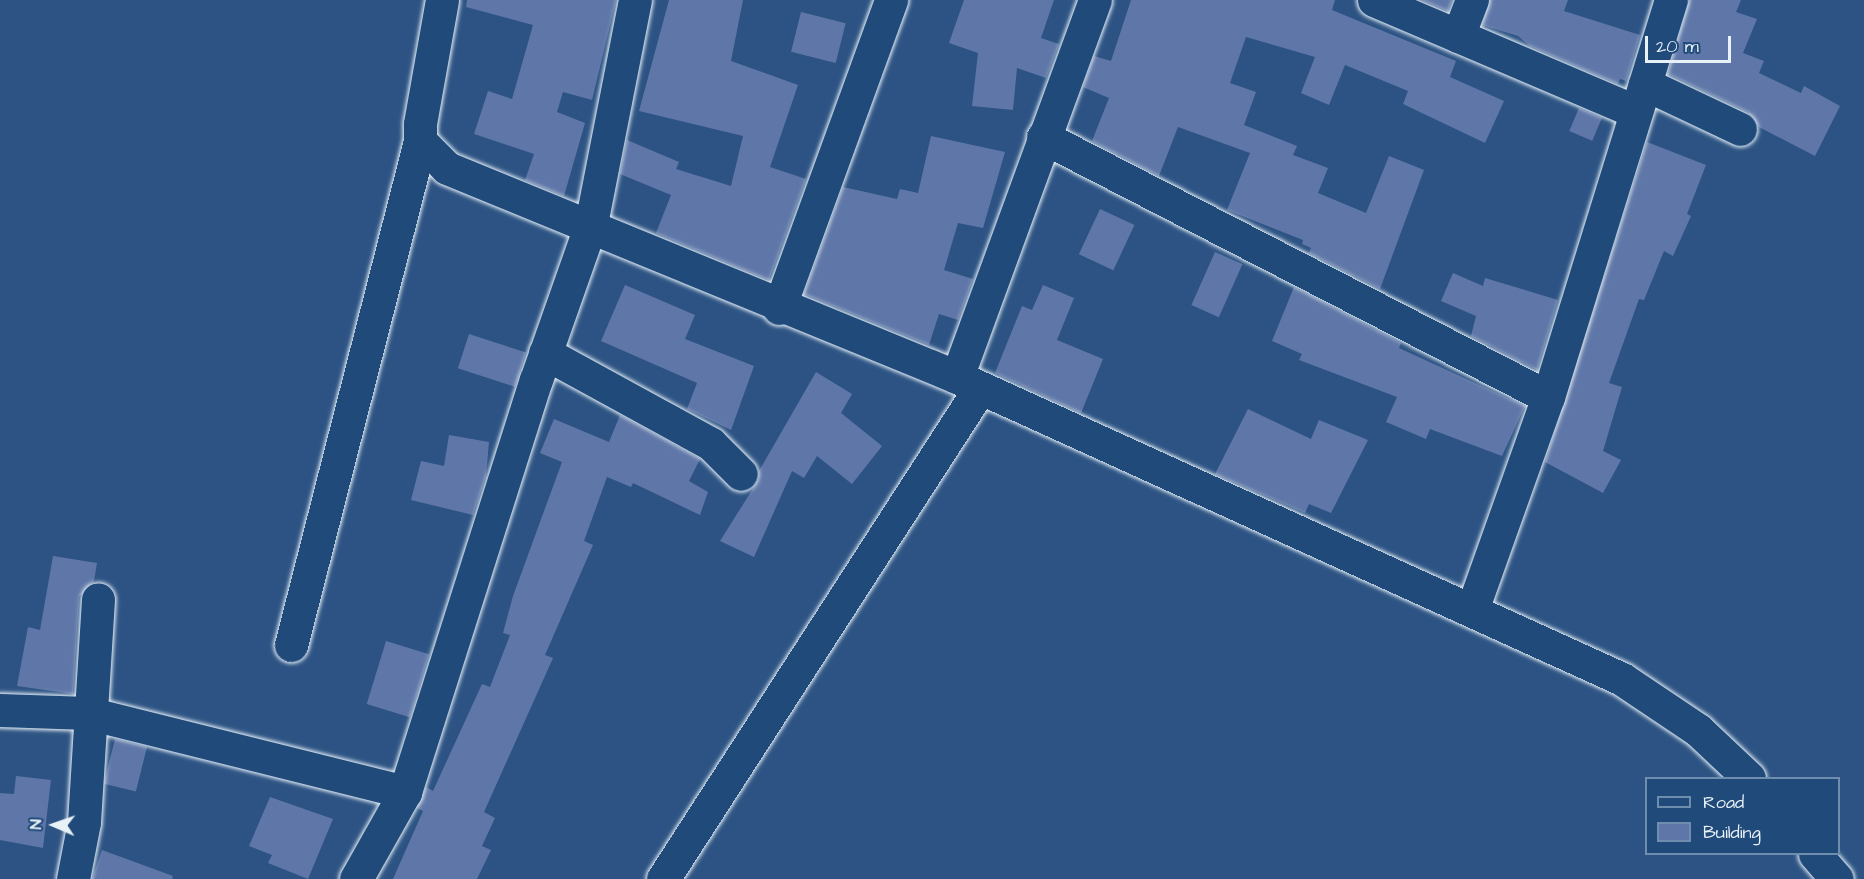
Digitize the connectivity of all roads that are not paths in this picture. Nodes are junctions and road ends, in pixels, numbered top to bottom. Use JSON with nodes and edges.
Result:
{"nodes":[{"id":1,"x":442,"y":0,"type":"edge"},
{"id":2,"x":635,"y":0,"type":"edge"},
{"id":3,"x":891,"y":0,"type":"edge"},
{"id":4,"x":1095,"y":0,"type":"edge"},
{"id":5,"x":1374,"y":0,"type":"edge"},
{"id":6,"x":1472,"y":0,"type":"edge"},
{"id":7,"x":1671,"y":0,"type":"edge"},
{"id":8,"x":1458,"y":36,"type":"junction"},
{"id":9,"x":1640,"y":98,"type":"junction"},
{"id":10,"x":1740,"y":129,"type":"dead end"},
{"id":11,"x":1043,"y":137,"type":"junction"},
{"id":12,"x":420,"y":141,"type":"junction"},
{"id":13,"x":591,"y":224,"type":"junction"},
{"id":14,"x":779,"y":308,"type":"junction"},
{"id":15,"x":545,"y":352,"type":"junction"},
{"id":16,"x":968,"y":382,"type":"junction"},
{"id":17,"x":1548,"y":397,"type":"junction"},
{"id":18,"x":741,"y":474,"type":"dead end"},
{"id":19,"x":99,"y":599,"type":"dead end"},
{"id":20,"x":1472,"y":610,"type":"junction"},
{"id":21,"x":291,"y":645,"type":"dead end"},
{"id":22,"x":0,"y":710,"type":"edge"},
{"id":23,"x":88,"y":713,"type":"junction"},
{"id":24,"x":1748,"y":777,"type":"edge"},
{"id":25,"x":405,"y":792,"type":"junction"},
{"id":26,"x":1816,"y":855,"type":"edge"},
{"id":27,"x":73,"y":879,"type":"edge"},
{"id":28,"x":356,"y":879,"type":"edge"},
{"id":29,"x":663,"y":879,"type":"edge"},
{"id":30,"x":1837,"y":879,"type":"edge"}],
"edges":[{"from":1,"to":12,"type":"street"},
{"from":2,"to":13,"type":"street"},
{"from":3,"to":14,"type":"street"},
{"from":4,"to":11,"type":"street"},
{"from":5,"to":8,"type":"street"},
{"from":6,"to":8,"type":"street"},
{"from":7,"to":9,"type":"street"},
{"from":8,"to":9,"type":"street"},
{"from":9,"to":10,"type":"street"},
{"from":9,"to":17,"type":"street"},
{"from":11,"to":16,"type":"street"},
{"from":11,"to":17,"type":"street"},
{"from":12,"to":13,"type":"street"},
{"from":12,"to":21,"type":"street"},
{"from":13,"to":14,"type":"street"},
{"from":13,"to":15,"type":"street"},
{"from":14,"to":16,"type":"street"},
{"from":15,"to":18,"type":"street"},
{"from":15,"to":25,"type":"street"},
{"from":16,"to":20,"type":"street"},
{"from":16,"to":29,"type":"street"},
{"from":17,"to":20,"type":"street"},
{"from":19,"to":23,"type":"street"},
{"from":20,"to":24,"type":"street"},
{"from":22,"to":23,"type":"street"},
{"from":23,"to":25,"type":"street"},
{"from":23,"to":27,"type":"street"},
{"from":25,"to":28,"type":"street"},
{"from":26,"to":30,"type":"street"}]}
